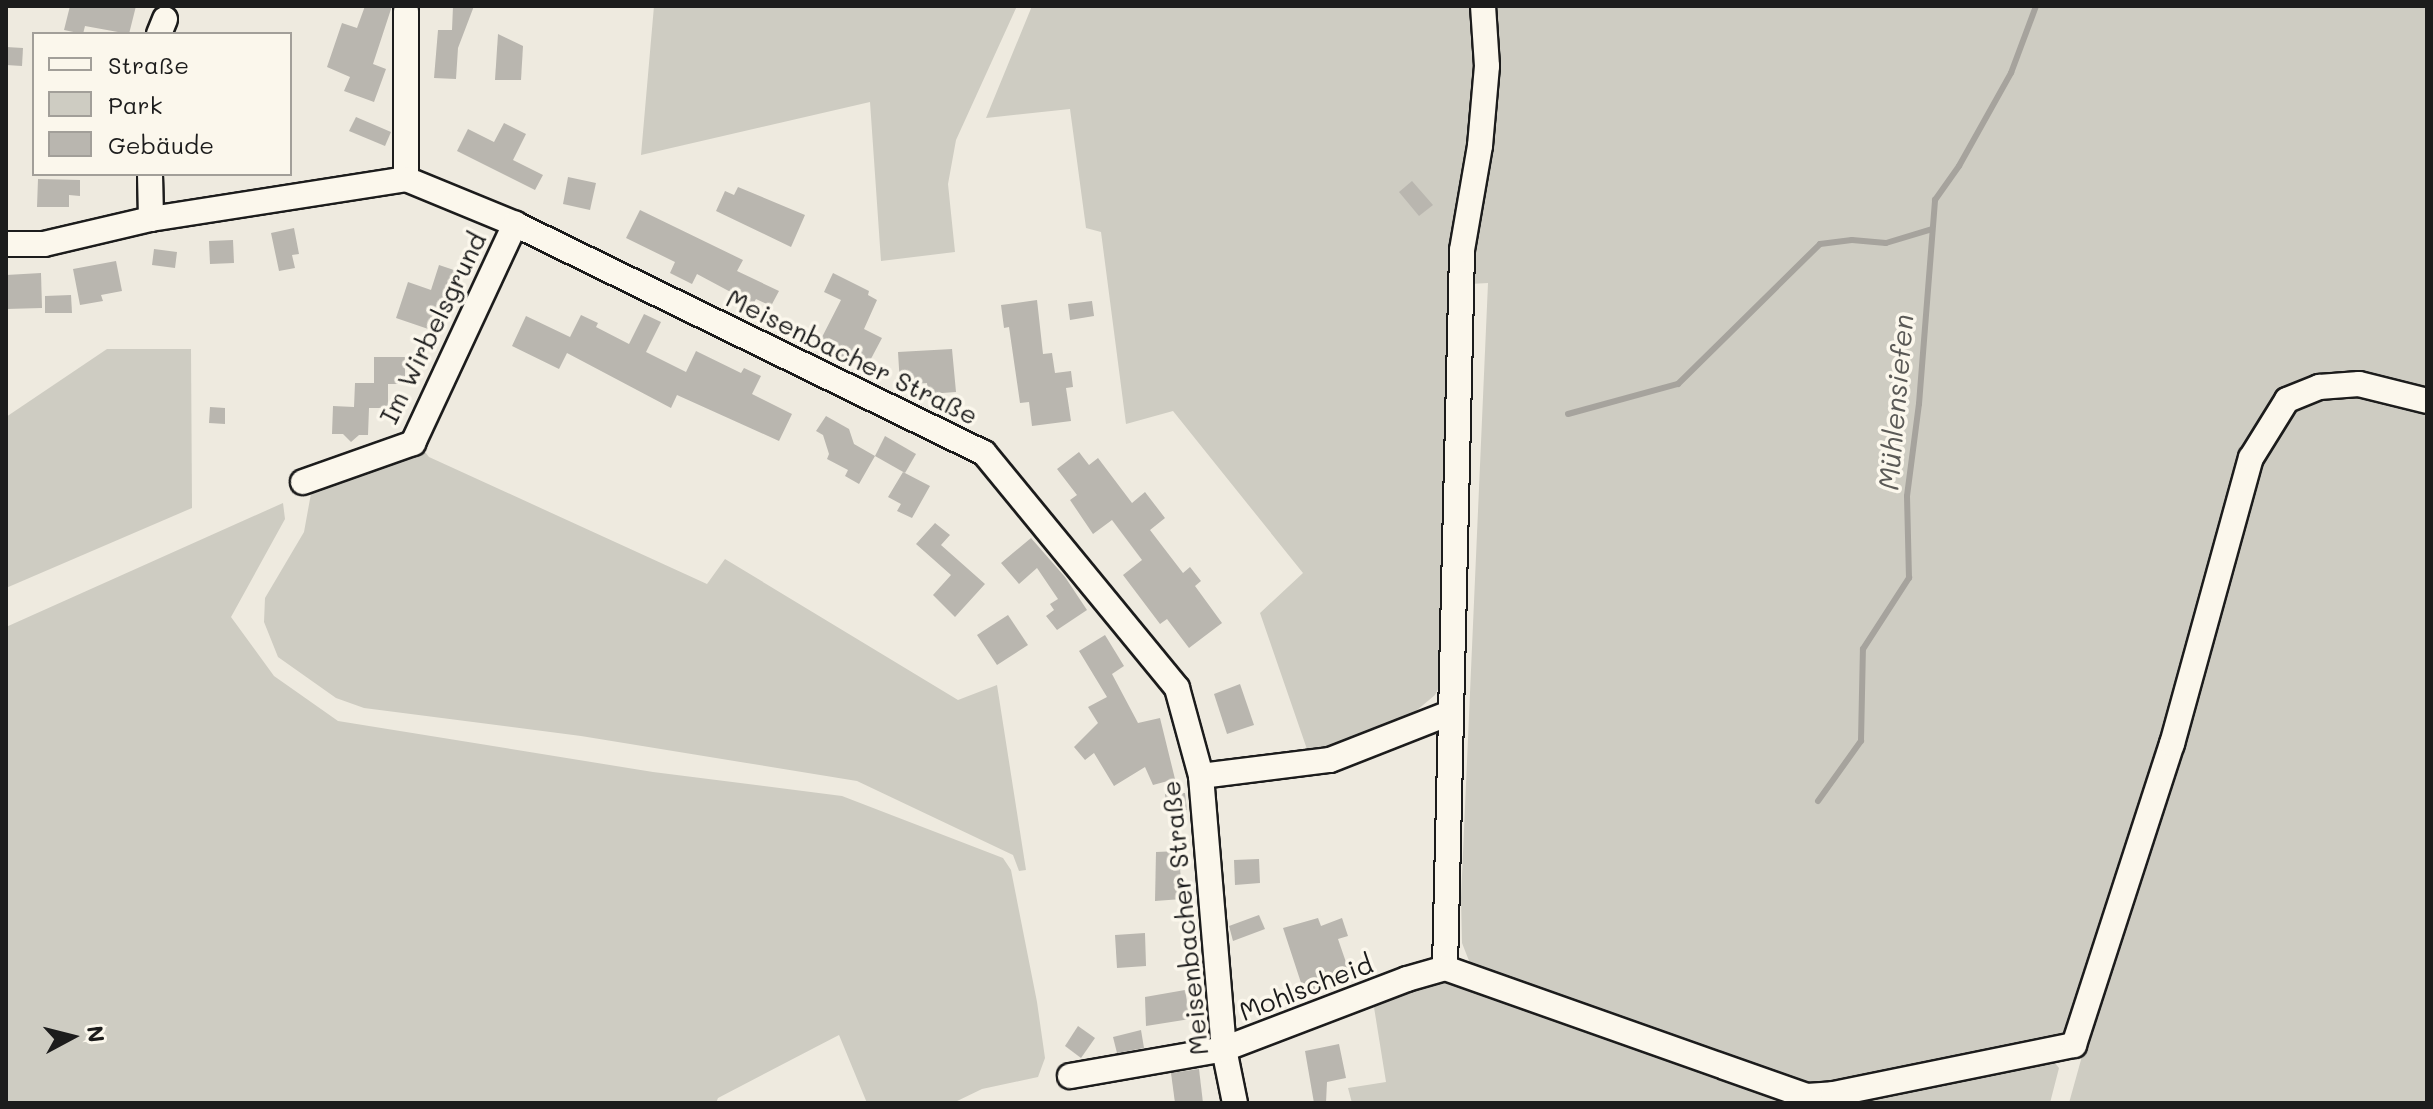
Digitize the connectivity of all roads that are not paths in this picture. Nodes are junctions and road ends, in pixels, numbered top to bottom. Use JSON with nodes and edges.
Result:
{"nodes":[{"id":1,"x":1483,"y":6,"type":"edge"},
{"id":2,"x":406,"y":11,"type":"dead end"},
{"id":3,"x":150,"y":176,"type":"edge"},
{"id":4,"x":406,"y":179,"type":"junction"},
{"id":5,"x":151,"y":219,"type":"junction"},
{"id":6,"x":515,"y":224,"type":"junction"},
{"id":7,"x":6,"y":244,"type":"edge"},
{"id":8,"x":2427,"y":401,"type":"edge"},
{"id":9,"x":303,"y":482,"type":"dead end"},
{"id":10,"x":1450,"y":713,"type":"junction"},
{"id":11,"x":1201,"y":776,"type":"junction"},
{"id":12,"x":1445,"y":968,"type":"junction"},
{"id":13,"x":1224,"y":1049,"type":"junction"},
{"id":14,"x":1070,"y":1076,"type":"dead end"},
{"id":15,"x":1235,"y":1103,"type":"edge"}],
"edges":[{"from":1,"to":10,"type":"street"},
{"from":2,"to":4,"type":"street"},
{"from":3,"to":5,"type":"street"},
{"from":4,"to":5,"type":"street"},
{"from":4,"to":6,"type":"street","name":"Meisenbacher Straße"},
{"from":5,"to":7,"type":"street"},
{"from":6,"to":9,"type":"street","name":"Im Wirbelsgrund"},
{"from":6,"to":11,"type":"street","name":"Meisenbacher Straße"},
{"from":8,"to":12,"type":"street"},
{"from":10,"to":11,"type":"street"},
{"from":10,"to":12,"type":"street"},
{"from":11,"to":13,"type":"street","name":"Meisenbacher Straße"},
{"from":12,"to":13,"type":"street","name":"Mohlscheid"},
{"from":13,"to":14,"type":"street","name":"Mohlscheid"},
{"from":13,"to":15,"type":"street","name":"Meisenbacher Straße"}]}
